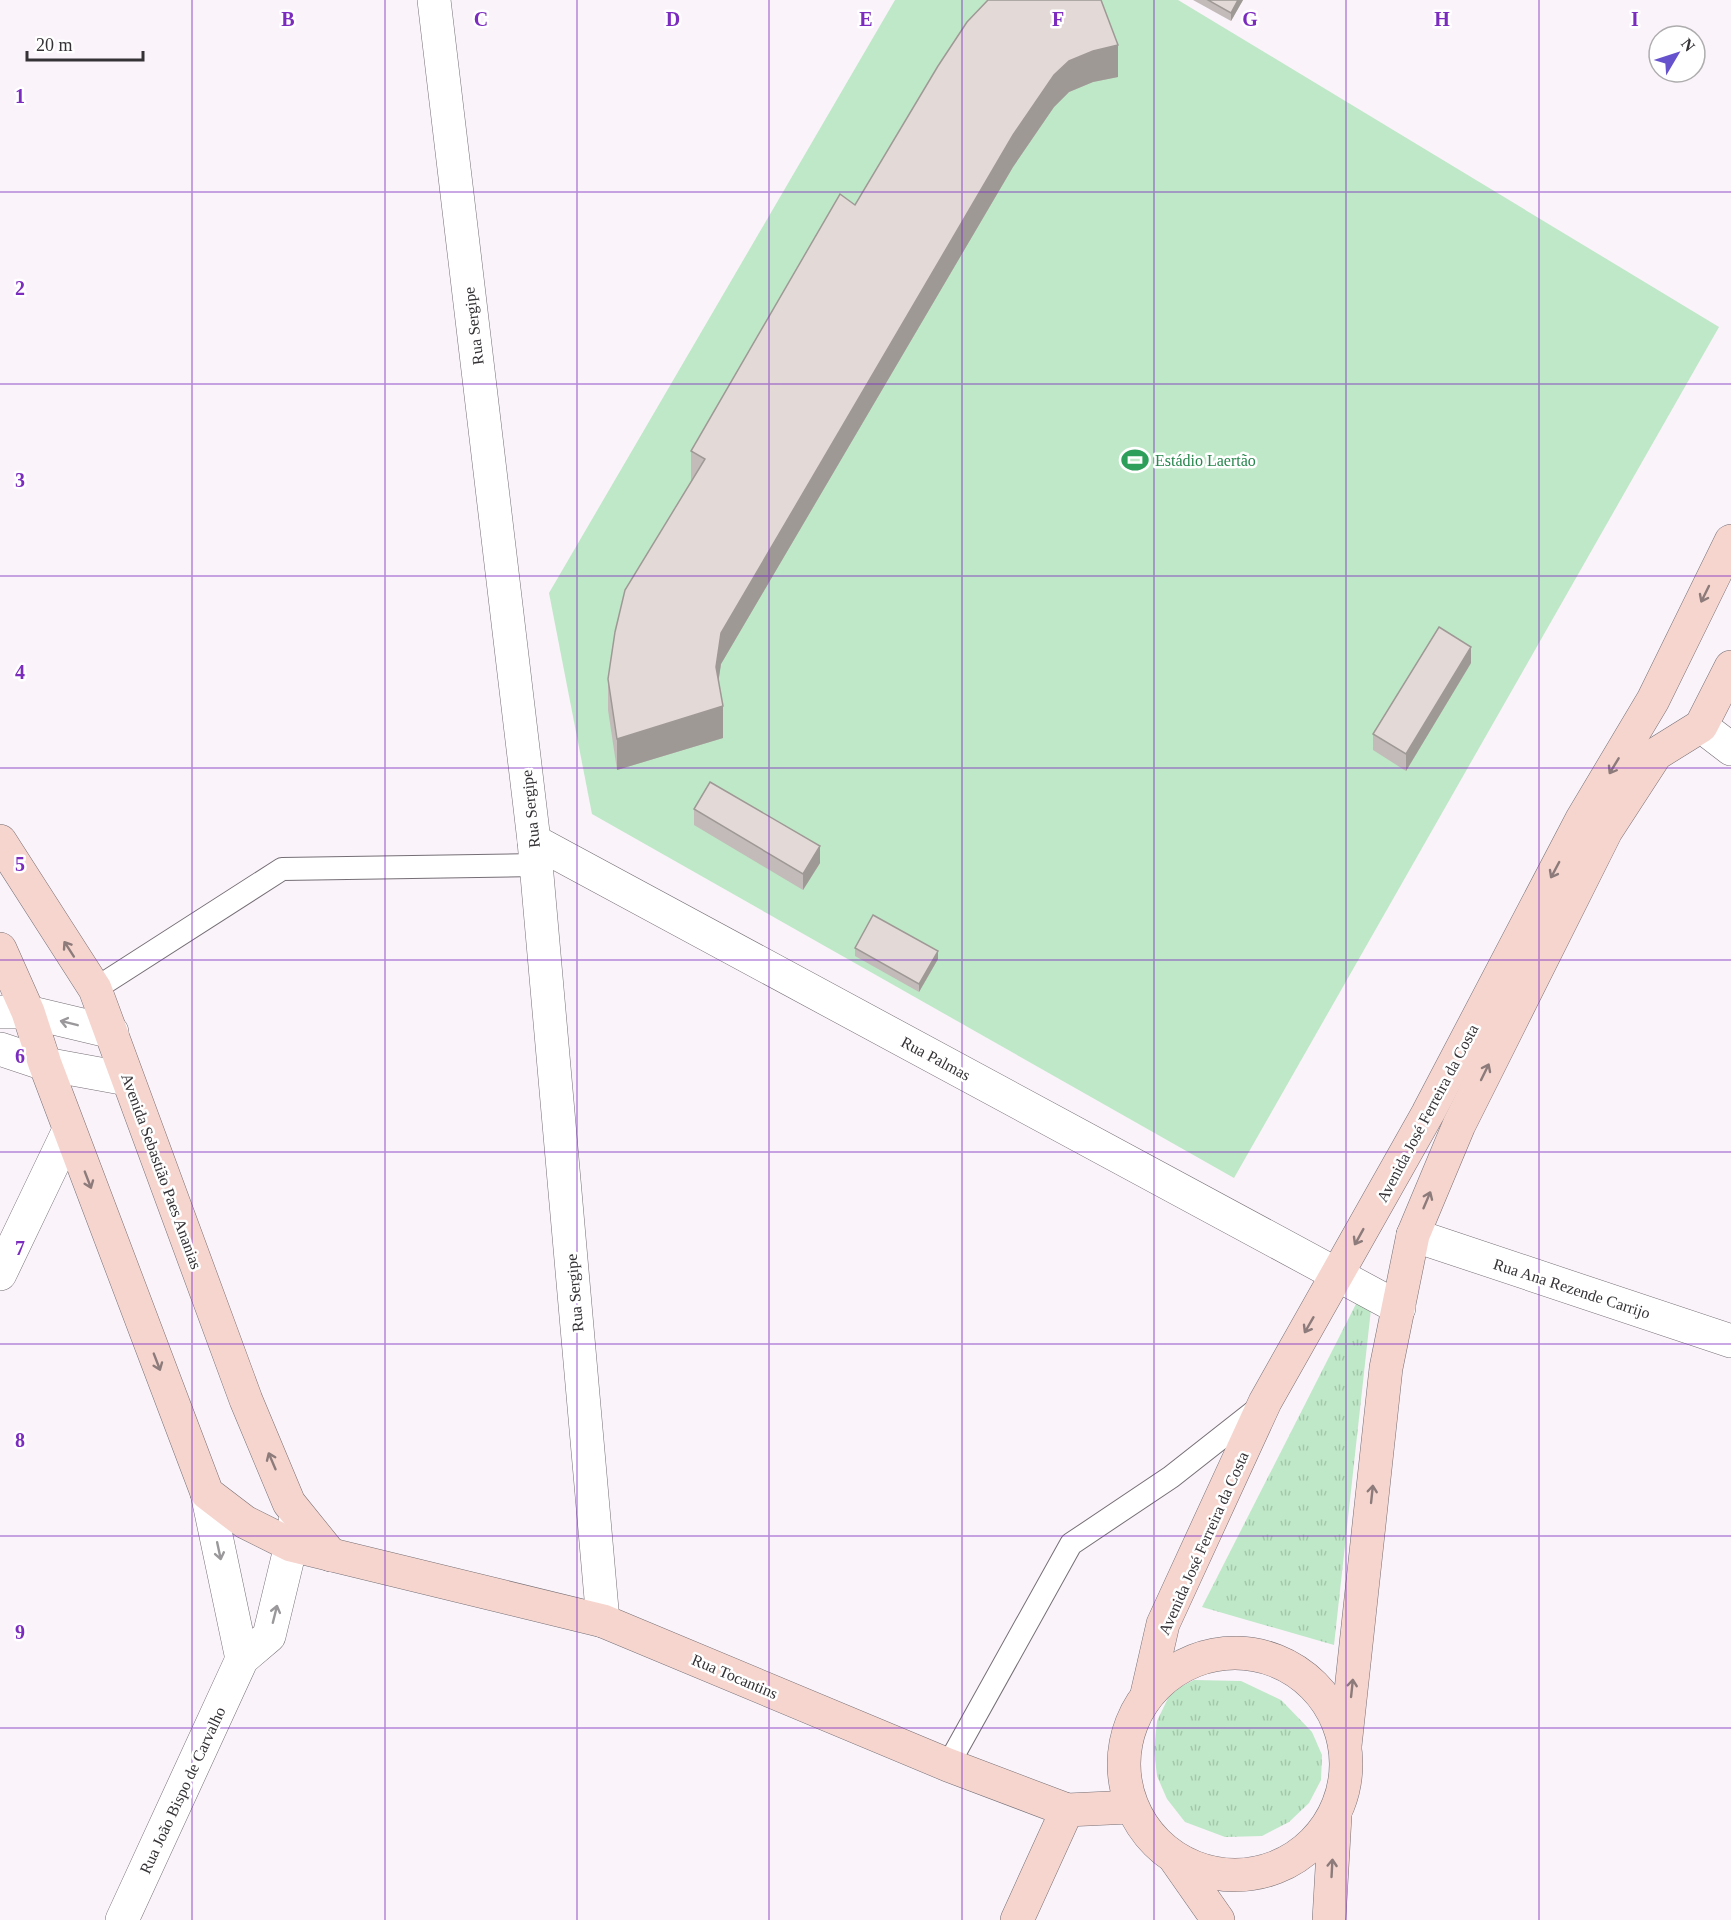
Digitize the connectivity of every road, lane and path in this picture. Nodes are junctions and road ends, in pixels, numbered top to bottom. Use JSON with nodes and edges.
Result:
{"nodes":[{"id":1,"x":434,"y":0,"type":"edge"},
{"id":2,"x":1731,"y":542,"type":"edge"},
{"id":3,"x":1731,"y":667,"type":"edge"},
{"id":4,"x":1701,"y":726,"type":"junction"},
{"id":5,"x":1731,"y":748,"type":"edge"},
{"id":6,"x":0,"y":842,"type":"edge"},
{"id":7,"x":535,"y":853,"type":"junction"},
{"id":8,"x":0,"y":949,"type":"edge"},
{"id":9,"x":95,"y":989,"type":"junction"},
{"id":10,"x":9,"y":1007,"type":"edge"},
{"id":11,"x":111,"y":1032,"type":"junction"},
{"id":12,"x":0,"y":1049,"type":"edge"},
{"id":13,"x":45,"y":1064,"type":"junction"},
{"id":14,"x":127,"y":1078,"type":"junction"},
{"id":15,"x":69,"y":1130,"type":"junction"},
{"id":16,"x":1413,"y":1235,"type":"junction"},
{"id":17,"x":0,"y":1274,"type":"edge"},
{"id":18,"x":1338,"y":1274,"type":"junction"},
{"id":19,"x":1399,"y":1308,"type":"junction"},
{"id":20,"x":1731,"y":1341,"type":"edge"},
{"id":21,"x":1265,"y":1402,"type":"junction"},
{"id":22,"x":207,"y":1493,"type":"junction"},
{"id":23,"x":294,"y":1529,"type":"junction"},
{"id":24,"x":603,"y":1620,"type":"junction"},
{"id":25,"x":242,"y":1659,"type":"junction"},
{"id":26,"x":1147,"y":1694,"type":"junction"},
{"id":27,"x":1345,"y":1746,"type":"junction"},
{"id":28,"x":948,"y":1765,"type":"junction"},
{"id":29,"x":1131,"y":1807,"type":"junction"},
{"id":30,"x":1067,"y":1810,"type":"junction"},
{"id":31,"x":1335,"y":1816,"type":"junction"},
{"id":32,"x":1176,"y":1860,"type":"junction"},
{"id":33,"x":122,"y":1920,"type":"edge"},
{"id":34,"x":1017,"y":1920,"type":"edge"},
{"id":35,"x":1218,"y":1920,"type":"edge"},
{"id":36,"x":1329,"y":1920,"type":"edge"}],
"edges":[{"from":1,"to":7,"type":"street","name":"Rua Sergipe"},
{"from":2,"to":18,"type":"main road","name":"Avenida José Ferreira da Costa","one_way":true},
{"from":3,"to":4,"type":"main road"},
{"from":4,"to":5,"type":"street"},
{"from":16,"to":4,"type":"main road","name":"Avenida José Ferreira da Costa","one_way":true},
{"from":9,"to":6,"type":"main road","name":"Avenida Sebastião Paes Ananias","one_way":true},
{"from":7,"to":9,"type":"lane"},
{"from":7,"to":18,"type":"street","name":"Rua Palmas"},
{"from":7,"to":24,"type":"street","name":"Rua Sergipe"},
{"from":8,"to":10,"type":"main road"},
{"from":9,"to":11,"type":"main road","name":"Avenida Sebastião Paes Ananias"},
{"from":11,"to":10,"type":"street","one_way":true},
{"from":10,"to":13,"type":"main road"},
{"from":11,"to":14,"type":"main road","name":"Avenida Sebastião Paes Ananias"},
{"from":12,"to":13,"type":"street"},
{"from":13,"to":14,"type":"street"},
{"from":13,"to":15,"type":"main road"},
{"from":23,"to":14,"type":"main road","name":"Avenida Sebastião Paes Ananias","one_way":true},
{"from":15,"to":17,"type":"street"},
{"from":15,"to":22,"type":"main road","one_way":true},
{"from":16,"to":19,"type":"main road","name":"Avenida José Ferreira da Costa"},
{"from":16,"to":20,"type":"street","name":"Rua Ana Rezende Carrijo"},
{"from":18,"to":19,"type":"street","name":"Rua Palmas"},
{"from":18,"to":21,"type":"main road","name":"Avenida José Ferreira da Costa","one_way":true},
{"from":27,"to":19,"type":"main road","name":"Avenida José Ferreira da Costa","one_way":true},
{"from":21,"to":26,"type":"main road","name":"Avenida José Ferreira da Costa"},
{"from":21,"to":28,"type":"lane"},
{"from":22,"to":23,"type":"main road"},
{"from":22,"to":25,"type":"street","one_way":true},
{"from":23,"to":24,"type":"main road","name":"Rua Tocantins"},
{"from":25,"to":23,"type":"street","name":"Rua João Bispo de Carvalho","one_way":true},
{"from":24,"to":28,"type":"main road","name":"Rua Tocantins"},
{"from":25,"to":33,"type":"street","name":"Rua João Bispo de Carvalho"},
{"from":26,"to":27,"type":"main road"},
{"from":26,"to":29,"type":"main road"},
{"from":27,"to":31,"type":"main road"},
{"from":28,"to":30,"type":"main road","name":"Rua Tocantins"},
{"from":29,"to":30,"type":"main road","name":"Rua Tocantins"},
{"from":29,"to":32,"type":"main road"},
{"from":30,"to":34,"type":"main road"},
{"from":31,"to":32,"type":"main road"},
{"from":36,"to":31,"type":"main road","one_way":true},
{"from":32,"to":35,"type":"main road"}]}
